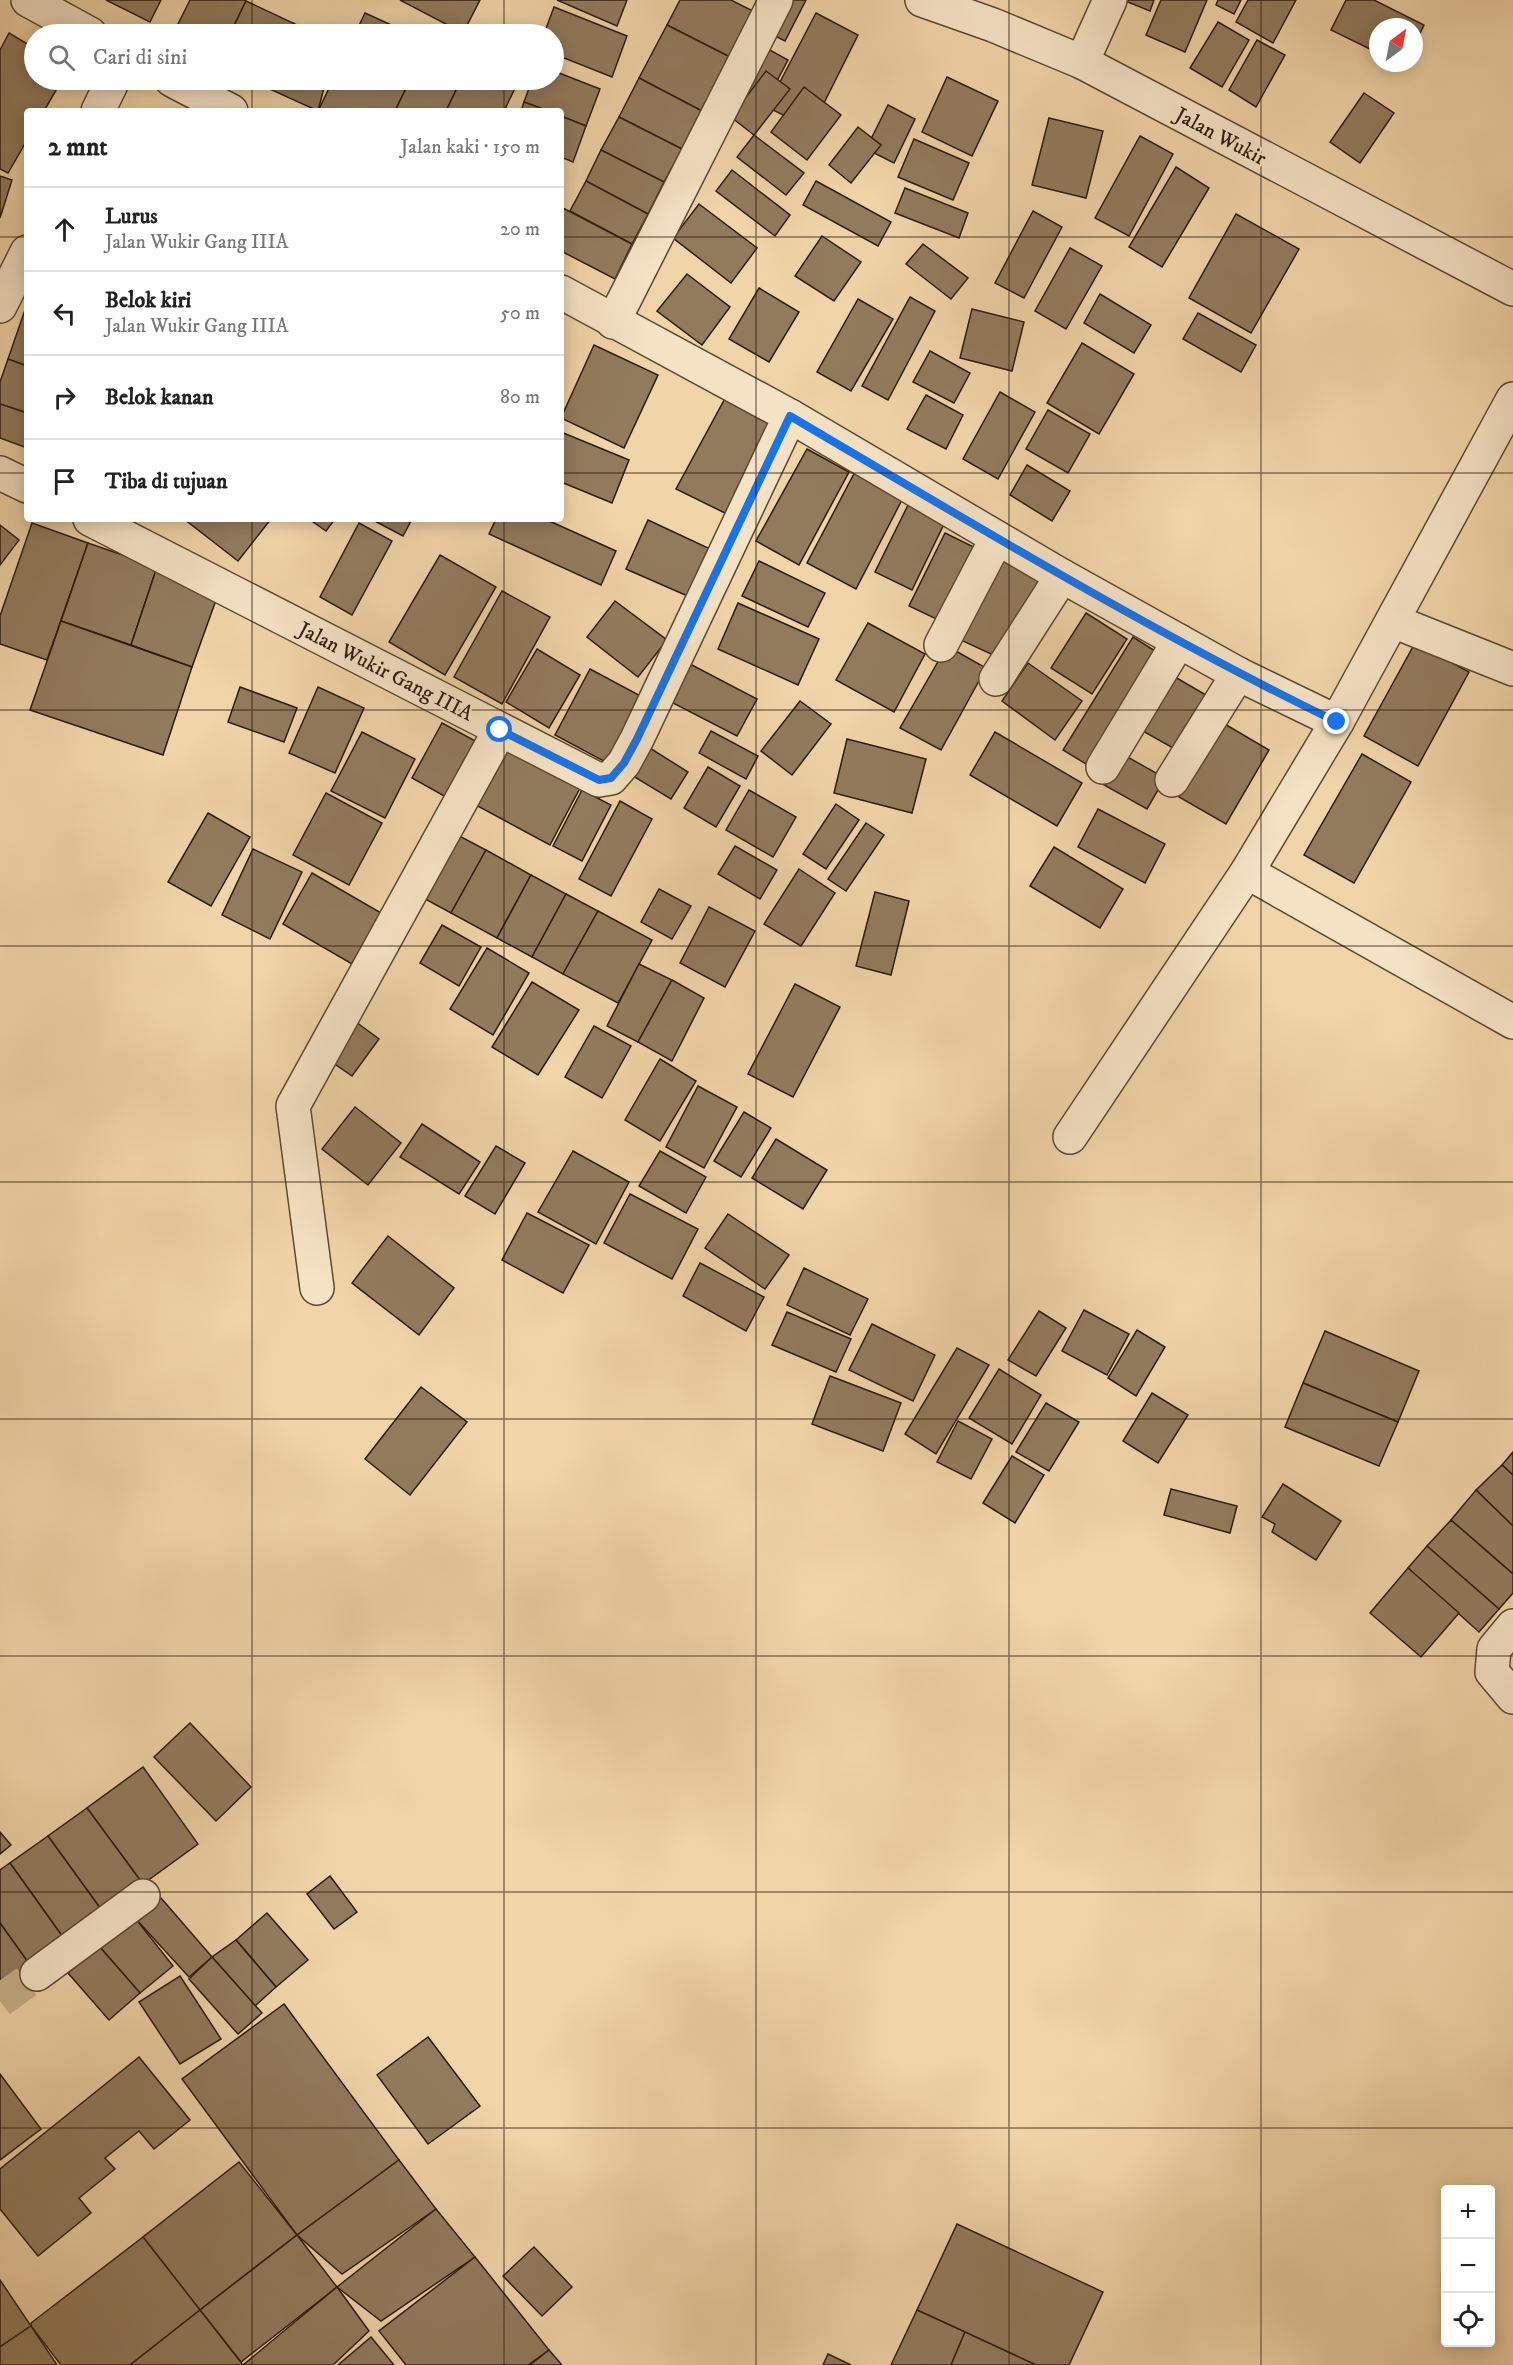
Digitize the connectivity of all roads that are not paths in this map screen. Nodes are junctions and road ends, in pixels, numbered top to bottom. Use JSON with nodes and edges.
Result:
{"nodes":[{"id":1,"x":28,"y":0,"type":"edge"},
{"id":2,"x":776,"y":0,"type":"edge"},
{"id":3,"x":922,"y":0,"type":"edge"},
{"id":4,"x":1110,"y":0,"type":"edge"},
{"id":5,"x":72,"y":24,"type":"edge"},
{"id":6,"x":1082,"y":62,"type":"junction"},
{"id":7,"x":108,"y":90,"type":"edge"},
{"id":8,"x":191,"y":90,"type":"edge"},
{"id":9,"x":99,"y":108,"type":"edge"},
{"id":10,"x":225,"y":108,"type":"edge"},
{"id":11,"x":24,"y":258,"type":"edge"},
{"id":12,"x":1513,"y":290,"type":"edge"},
{"id":13,"x":564,"y":294,"type":"edge"},
{"id":14,"x":0,"y":306,"type":"edge"},
{"id":15,"x":613,"y":322,"type":"junction"},
{"id":16,"x":1513,"y":399,"type":"edge"},
{"id":17,"x":790,"y":416,"type":"junction"},
{"id":18,"x":0,"y":472,"type":"edge"},
{"id":19,"x":24,"y":484,"type":"edge"},
{"id":20,"x":96,"y":522,"type":"edge"},
{"id":21,"x":997,"y":538,"type":"junction"},
{"id":22,"x":1062,"y":576,"type":"junction"},
{"id":23,"x":1393,"y":621,"type":"junction"},
{"id":24,"x":1179,"y":641,"type":"junction"},
{"id":25,"x":940,"y":645,"type":"dead end"},
{"id":26,"x":1513,"y":669,"type":"edge"},
{"id":27,"x":1238,"y":674,"type":"junction"},
{"id":28,"x":996,"y":679,"type":"dead end"},
{"id":29,"x":1337,"y":722,"type":"junction"},
{"id":30,"x":500,"y":730,"type":"junction"},
{"id":31,"x":1103,"y":767,"type":"dead end"},
{"id":32,"x":1172,"y":780,"type":"dead end"},
{"id":33,"x":1247,"y":872,"type":"junction"},
{"id":34,"x":1513,"y":1022,"type":"edge"},
{"id":35,"x":1070,"y":1137,"type":"dead end"},
{"id":36,"x":317,"y":1288,"type":"dead end"},
{"id":37,"x":1513,"y":1626,"type":"edge"},
{"id":38,"x":1513,"y":1697,"type":"edge"},
{"id":39,"x":143,"y":1896,"type":"dead end"},
{"id":40,"x":37,"y":1974,"type":"tunnel mouth"}],
"edges":[{"from":1,"to":5,"type":"street"},
{"from":2,"to":15,"type":"street"},
{"from":3,"to":6,"type":"street","name":"Jalan Wukir"},
{"from":4,"to":6,"type":"street"},
{"from":6,"to":12,"type":"street","name":"Jalan Wukir"},
{"from":7,"to":9,"type":"street"},
{"from":8,"to":10,"type":"street"},
{"from":11,"to":14,"type":"street"},
{"from":13,"to":15,"type":"street"},
{"from":15,"to":17,"type":"street"},
{"from":16,"to":23,"type":"street"},
{"from":17,"to":21,"type":"street"},
{"from":17,"to":30,"type":"street","name":"Jalan Wukir Gang IIIA"},
{"from":18,"to":19,"type":"street"},
{"from":20,"to":30,"type":"street","name":"Jalan Wukir Gang IIIA"},
{"from":21,"to":22,"type":"street"},
{"from":21,"to":25,"type":"street"},
{"from":22,"to":24,"type":"street"},
{"from":22,"to":28,"type":"street"},
{"from":23,"to":26,"type":"street"},
{"from":23,"to":29,"type":"street"},
{"from":24,"to":27,"type":"street"},
{"from":24,"to":31,"type":"street"},
{"from":27,"to":29,"type":"street"},
{"from":27,"to":32,"type":"street"},
{"from":29,"to":33,"type":"street"},
{"from":30,"to":36,"type":"street"},
{"from":33,"to":34,"type":"street"},
{"from":33,"to":35,"type":"street"},
{"from":37,"to":38,"type":"street"},
{"from":39,"to":40,"type":"street"}]}
